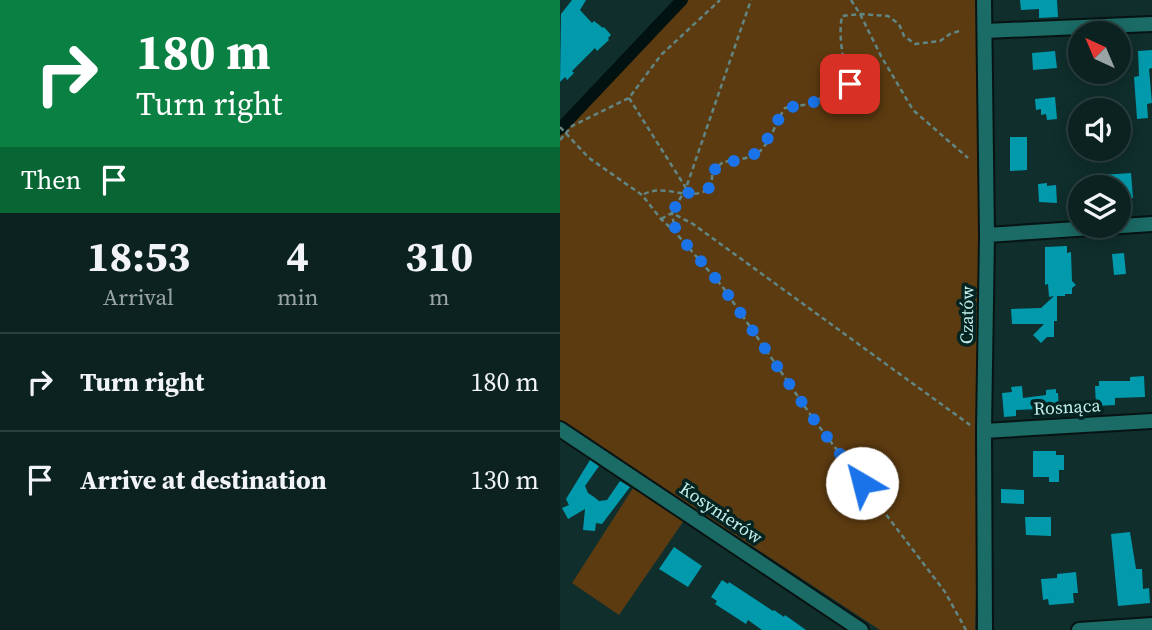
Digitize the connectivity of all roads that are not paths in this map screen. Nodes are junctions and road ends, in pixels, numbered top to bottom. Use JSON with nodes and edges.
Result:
{"nodes":[{"id":1,"x":984,"y":0,"type":"edge"},
{"id":2,"x":1152,"y":24,"type":"edge"},
{"id":3,"x":985,"y":31,"type":"junction"},
{"id":4,"x":1152,"y":225,"type":"edge"},
{"id":5,"x":987,"y":235,"type":"junction"},
{"id":6,"x":1152,"y":421,"type":"edge"},
{"id":7,"x":560,"y":429,"type":"edge"},
{"id":8,"x":979,"y":429,"type":"junction"},
{"id":9,"x":1152,"y":625,"type":"edge"},
{"id":10,"x":861,"y":630,"type":"edge"},
{"id":11,"x":985,"y":630,"type":"edge"},
{"id":12,"x":1079,"y":630,"type":"edge"}],
"edges":[{"from":1,"to":3,"type":"street","name":"Czatów"},
{"from":2,"to":3,"type":"street"},
{"from":3,"to":5,"type":"street","name":"Czatów"},
{"from":4,"to":5,"type":"street"},
{"from":5,"to":8,"type":"street","name":"Czatów"},
{"from":6,"to":8,"type":"street","name":"Rosnąca"},
{"from":7,"to":10,"type":"street","name":"Kosynierów"},
{"from":8,"to":11,"type":"street","name":"Czatów"},
{"from":9,"to":12,"type":"street"}]}
